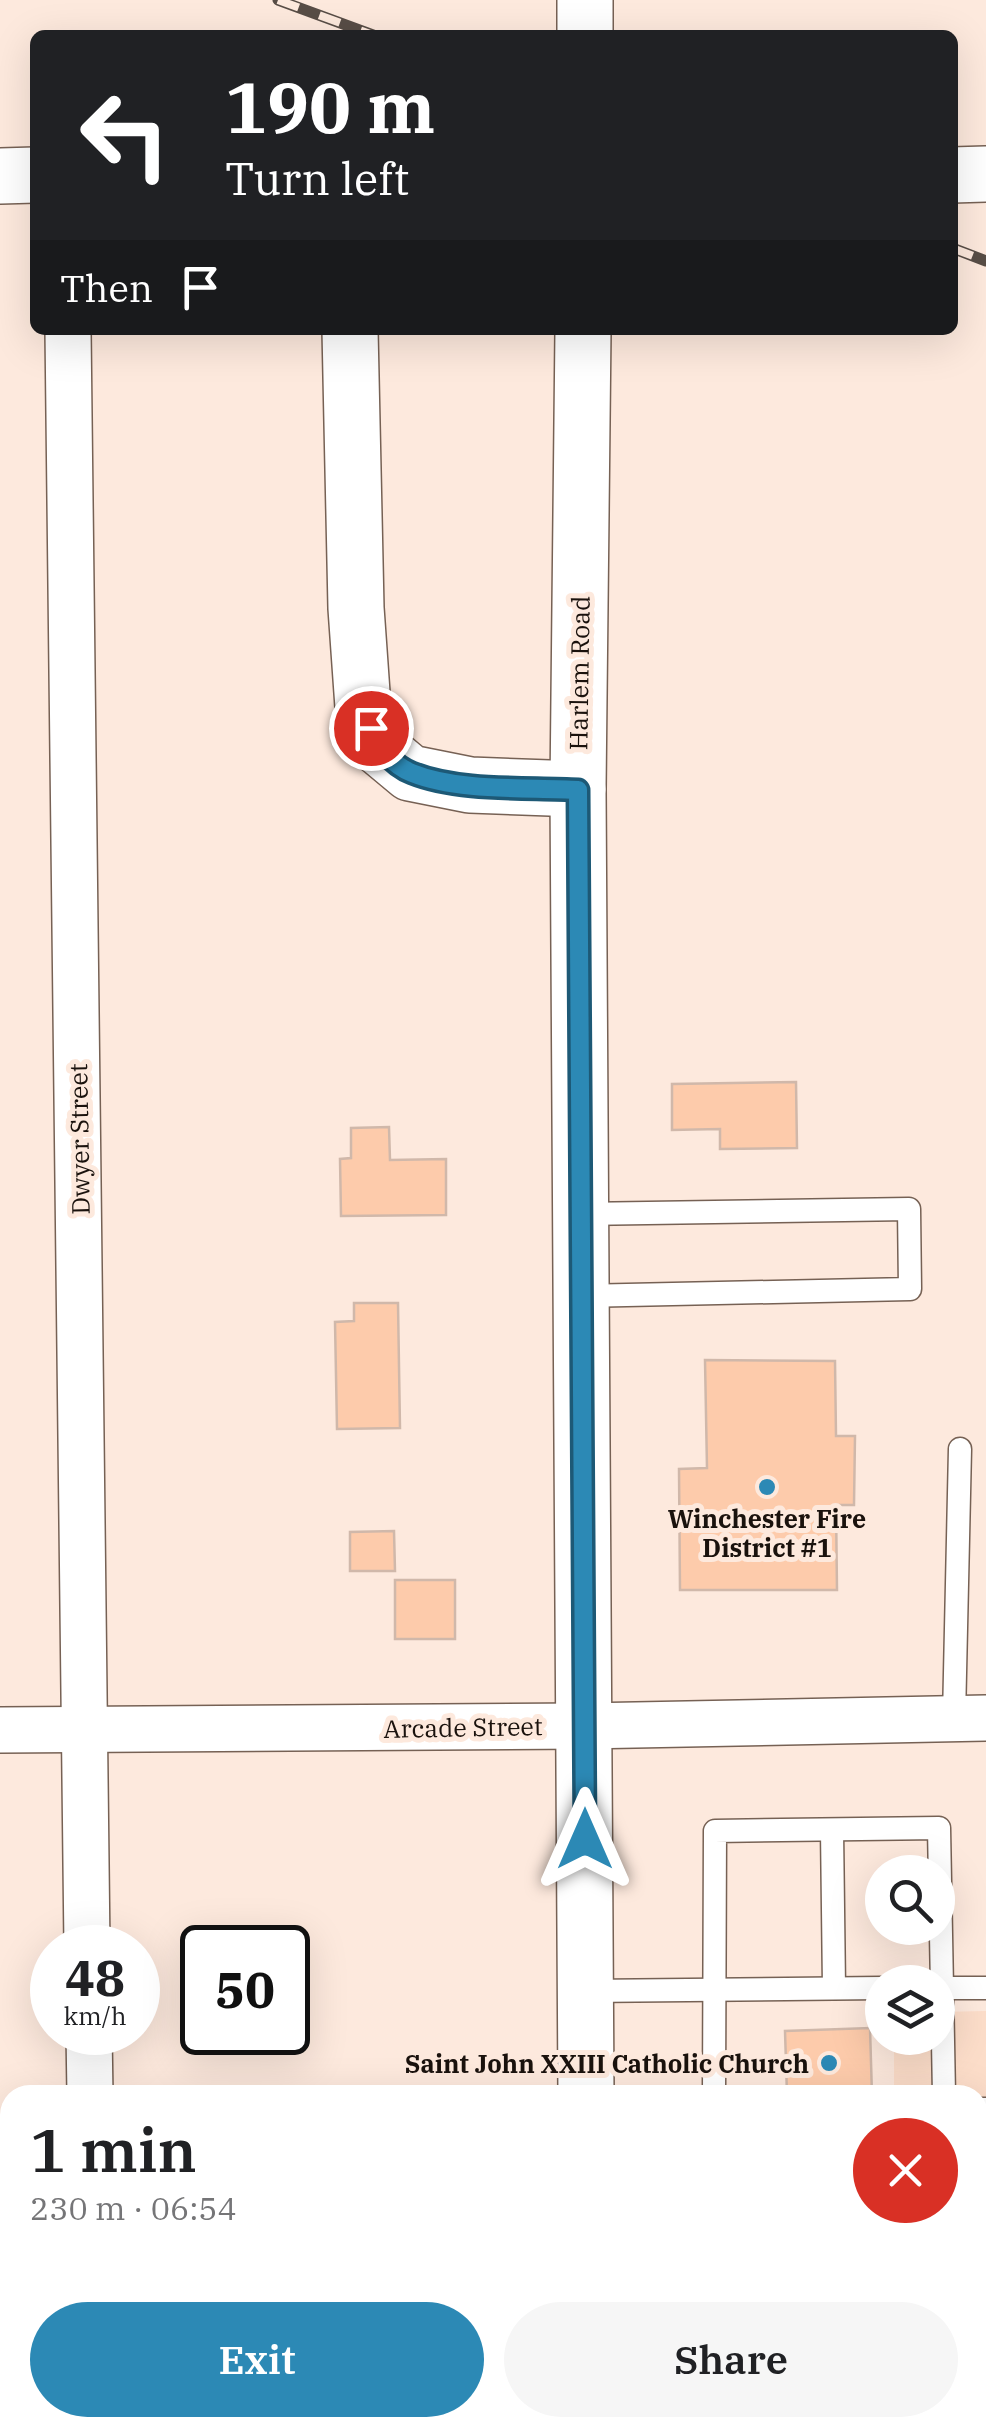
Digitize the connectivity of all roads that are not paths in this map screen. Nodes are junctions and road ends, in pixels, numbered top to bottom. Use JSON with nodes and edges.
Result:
{"nodes":[{"id":1,"x":986,"y":174,"type":"edge"},
{"id":2,"x":958,"y":175,"type":"edge"},
{"id":3,"x":0,"y":176,"type":"edge"},
{"id":4,"x":30,"y":176,"type":"edge"},
{"id":5,"x":68,"y":335,"type":"edge"},
{"id":6,"x":350,"y":335,"type":"edge"},
{"id":7,"x":582,"y":335,"type":"edge"},
{"id":8,"x":578,"y":790,"type":"junction"},
{"id":9,"x":581,"y":1214,"type":"junction"},
{"id":10,"x":581,"y":1296,"type":"junction"},
{"id":11,"x":960,"y":1449,"type":"dead end"},
{"id":12,"x":970,"y":1718,"type":"edge"},
{"id":13,"x":584,"y":1726,"type":"junction"},
{"id":14,"x":0,"y":1730,"type":"edge"},
{"id":15,"x":84,"y":1730,"type":"junction"},
{"id":16,"x":832,"y":1830,"type":"junction"},
{"id":17,"x":87,"y":1925,"type":"edge"},
{"id":18,"x":939,"y":1965,"type":"edge"},
{"id":19,"x":714,"y":1988,"type":"junction"},
{"id":20,"x":834,"y":1988,"type":"junction"},
{"id":21,"x":865,"y":1988,"type":"edge"},
{"id":22,"x":955,"y":1988,"type":"edge"},
{"id":23,"x":986,"y":1988,"type":"edge"},
{"id":24,"x":586,"y":1991,"type":"junction"},
{"id":25,"x":89,"y":2055,"type":"edge"},
{"id":26,"x":942,"y":2055,"type":"edge"},
{"id":27,"x":90,"y":2085,"type":"edge"},
{"id":28,"x":586,"y":2085,"type":"edge"},
{"id":29,"x":714,"y":2085,"type":"edge"},
{"id":30,"x":944,"y":2085,"type":"edge"}],
"edges":[{"from":1,"to":2,"type":"main road"},
{"from":3,"to":4,"type":"main road"},
{"from":5,"to":15,"type":"street","name":"Dwyer Street"},
{"from":6,"to":8,"type":"main road"},
{"from":7,"to":8,"type":"main road","name":"Harlem Road"},
{"from":8,"to":9,"type":"main road","name":"Harlem Road"},
{"from":9,"to":10,"type":"main road","name":"Harlem Road"},
{"from":9,"to":10,"type":"lane"},
{"from":10,"to":13,"type":"main road","name":"Harlem Road"},
{"from":11,"to":12,"type":"lane"},
{"from":12,"to":13,"type":"street","name":"Arcade Street"},
{"from":13,"to":15,"type":"street","name":"Arcade Street"},
{"from":13,"to":24,"type":"main road","name":"Harlem Road"},
{"from":14,"to":15,"type":"street","name":"Arcade Street"},
{"from":15,"to":17,"type":"street","name":"Dwyer Street"},
{"from":16,"to":18,"type":"lane"},
{"from":16,"to":19,"type":"lane"},
{"from":16,"to":20,"type":"lane"},
{"from":19,"to":20,"type":"lane"},
{"from":19,"to":24,"type":"lane"},
{"from":19,"to":29,"type":"lane"},
{"from":20,"to":21,"type":"lane"},
{"from":22,"to":23,"type":"lane"},
{"from":24,"to":28,"type":"main road","name":"Harlem Road"},
{"from":25,"to":27,"type":"street"},
{"from":26,"to":30,"type":"lane"}]}
